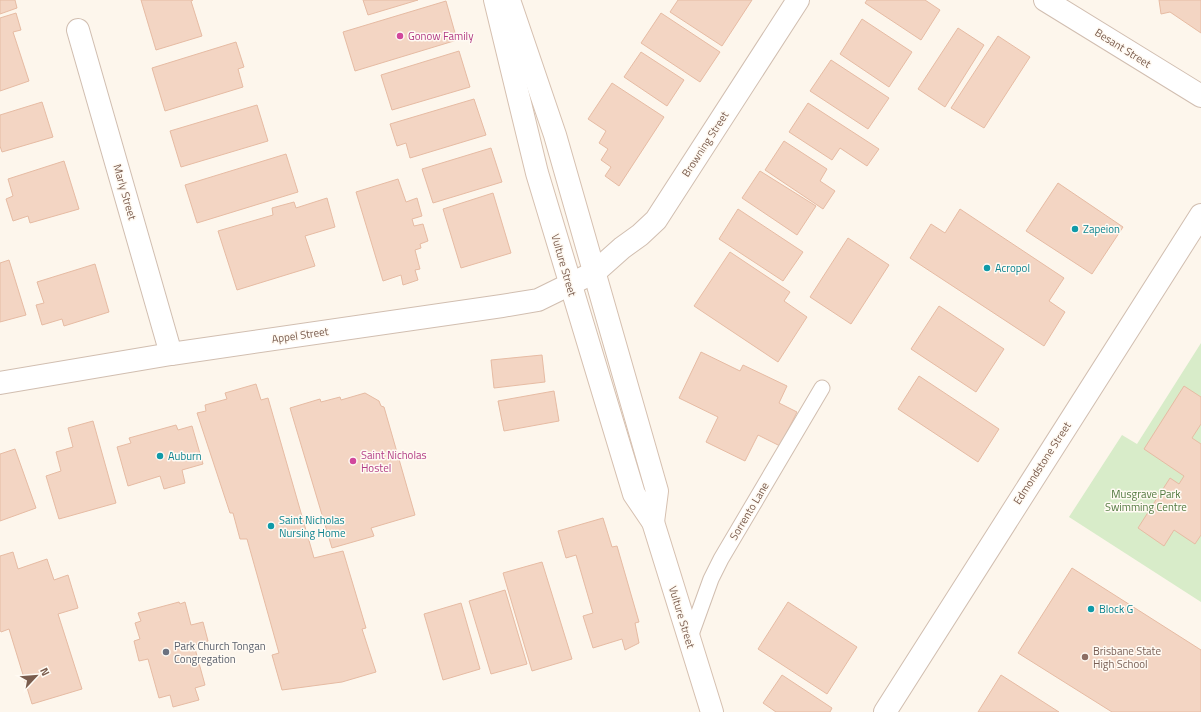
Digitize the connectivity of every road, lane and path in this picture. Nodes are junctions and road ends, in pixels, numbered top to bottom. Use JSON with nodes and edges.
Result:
{"nodes":[{"id":1,"x":494,"y":0,"type":"edge"},
{"id":2,"x":508,"y":0,"type":"edge"},
{"id":3,"x":798,"y":0,"type":"edge"},
{"id":4,"x":1045,"y":0,"type":"edge"},
{"id":5,"x":78,"y":30,"type":"dead end"},
{"id":6,"x":1201,"y":96,"type":"edge"},
{"id":7,"x":1201,"y":215,"type":"edge"},
{"id":8,"x":595,"y":272,"type":"junction"},
{"id":9,"x":570,"y":285,"type":"junction"},
{"id":10,"x":172,"y":354,"type":"junction"},
{"id":11,"x":0,"y":383,"type":"edge"},
{"id":12,"x":822,"y":388,"type":"dead end"},
{"id":13,"x":653,"y":522,"type":"junction"},
{"id":14,"x":689,"y":640,"type":"junction"},
{"id":15,"x":712,"y":712,"type":"edge"},
{"id":16,"x":886,"y":712,"type":"edge"}],
"edges":[{"from":1,"to":9,"type":"street","name":"Vulture Street"},
{"from":2,"to":8,"type":"street","name":"Vulture Street"},
{"from":3,"to":8,"type":"street","name":"Browning Street"},
{"from":4,"to":6,"type":"street","name":"Besant Street"},
{"from":5,"to":10,"type":"street","name":"Marly Street"},
{"from":7,"to":16,"type":"street","name":"Edmondstone Street"},
{"from":8,"to":9,"type":"street","name":"Appel Street"},
{"from":8,"to":13,"type":"street","name":"Vulture Street"},
{"from":9,"to":10,"type":"street","name":"Appel Street"},
{"from":9,"to":13,"type":"street","name":"Vulture Street"},
{"from":10,"to":11,"type":"street","name":"Appel Street"},
{"from":12,"to":14,"type":"lane","name":"Sorrento Lane"},
{"from":13,"to":14,"type":"street","name":"Vulture Street"},
{"from":14,"to":15,"type":"street","name":"Vulture Street"}]}
